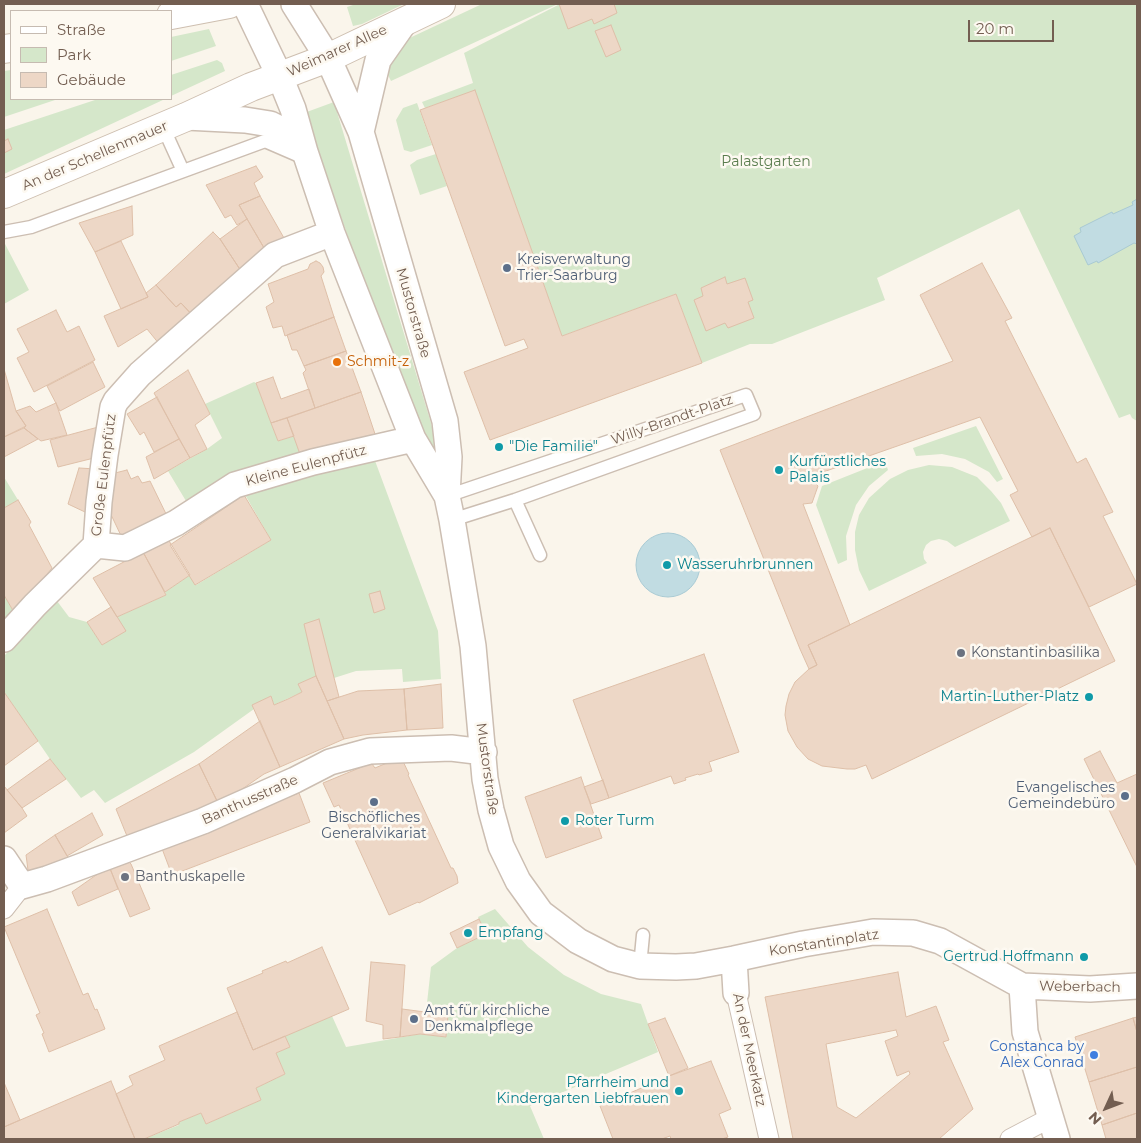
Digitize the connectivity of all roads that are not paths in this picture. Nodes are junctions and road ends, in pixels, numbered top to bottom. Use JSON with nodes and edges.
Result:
{"nodes":[{"id":1,"x":229,"y":4,"type":"edge"},
{"id":2,"x":245,"y":4,"type":"edge"},
{"id":3,"x":294,"y":4,"type":"edge"},
{"id":4,"x":441,"y":4,"type":"edge"},
{"id":5,"x":172,"y":15,"type":"edge"},
{"id":6,"x":406,"y":20,"type":"junction"},
{"id":7,"x":328,"y":58,"type":"junction"},
{"id":8,"x":280,"y":77,"type":"junction"},
{"id":9,"x":174,"y":122,"type":"junction"},
{"id":10,"x":361,"y":132,"type":"junction"},
{"id":11,"x":306,"y":156,"type":"junction"},
{"id":12,"x":184,"y":171,"type":"junction"},
{"id":13,"x":4,"y":194,"type":"edge"},
{"id":14,"x":4,"y":232,"type":"edge"},
{"id":15,"x":332,"y":233,"type":"junction"},
{"id":16,"x":413,"y":439,"type":"junction"},
{"id":17,"x":447,"y":496,"type":"junction"},
{"id":18,"x":515,"y":500,"type":"junction"},
{"id":19,"x":452,"y":520,"type":"junction"},
{"id":20,"x":96,"y":545,"type":"junction"},
{"id":21,"x":540,"y":556,"type":"dead end"},
{"id":22,"x":4,"y":639,"type":"edge"},
{"id":23,"x":484,"y":752,"type":"junction"},
{"id":24,"x":4,"y":859,"type":"edge"},
{"id":25,"x":22,"y":886,"type":"junction"},
{"id":26,"x":4,"y":909,"type":"edge"},
{"id":27,"x":643,"y":935,"type":"dead end"},
{"id":28,"x":734,"y":960,"type":"junction"},
{"id":29,"x":640,"y":966,"type":"junction"},
{"id":30,"x":1022,"y":986,"type":"junction"},
{"id":31,"x":1137,"y":986,"type":"edge"},
{"id":32,"x":736,"y":993,"type":"joint"},
{"id":33,"x":1054,"y":1128,"type":"edge"},
{"id":34,"x":769,"y":1139,"type":"edge"},
{"id":35,"x":1010,"y":1139,"type":"edge"}],
"edges":[{"from":1,"to":5,"type":"main road"},
{"from":2,"to":8,"type":"street","name":"Weimarer Allee"},
{"from":3,"to":7,"type":"street","name":"Mustorstraße"},
{"from":4,"to":6,"type":"main road","name":"Weimarer Allee"},
{"from":6,"to":7,"type":"main road","name":"Weimarer Allee"},
{"from":6,"to":10,"type":"street","name":"Mustorstraße"},
{"from":7,"to":8,"type":"main road","name":"Weimarer Allee"},
{"from":7,"to":10,"type":"street","name":"Mustorstraße"},
{"from":8,"to":9,"type":"main road","name":"An der Schellenmauer"},
{"from":8,"to":11,"type":"street","name":"Mustorstraße"},
{"from":9,"to":11,"type":"street","name":"Mustorstraße"},
{"from":9,"to":12,"type":"lane"},
{"from":9,"to":13,"type":"main road","name":"An der Schellenmauer"},
{"from":10,"to":17,"type":"street","name":"Mustorstraße"},
{"from":11,"to":12,"type":"lane"},
{"from":11,"to":15,"type":"street","name":"Mustorstraße"},
{"from":12,"to":14,"type":"lane"},
{"from":15,"to":16,"type":"street","name":"Mustorstraße"},
{"from":15,"to":20,"type":"street","name":"Große Eulenpfütz"},
{"from":16,"to":17,"type":"street","name":"Mustorstraße"},
{"from":16,"to":20,"type":"street","name":"Kleine Eulenpfütz"},
{"from":17,"to":18,"type":"lane","name":"Willy-Brandt-Platz"},
{"from":17,"to":19,"type":"street","name":"Mustorstraße"},
{"from":18,"to":19,"type":"lane","name":"Willy-Brandt-Platz"},
{"from":18,"to":21,"type":"lane"},
{"from":19,"to":23,"type":"street","name":"Mustorstraße"},
{"from":20,"to":22,"type":"street","name":"Große Eulenpfütz"},
{"from":23,"to":25,"type":"street","name":"Banthusstraße"},
{"from":23,"to":29,"type":"street","name":"Mustorstraße"},
{"from":24,"to":25,"type":"street"},
{"from":25,"to":26,"type":"street"},
{"from":27,"to":29,"type":"lane"},
{"from":28,"to":29,"type":"street","name":"Mustorstraße"},
{"from":28,"to":30,"type":"street","name":"Konstantinplatz"},
{"from":28,"to":32,"type":"street","name":"An der Meerkatz"},
{"from":30,"to":31,"type":"street","name":"Weberbach"},
{"from":30,"to":33,"type":"street"},
{"from":32,"to":34,"type":"street","name":"An der Meerkatz"},
{"from":33,"to":35,"type":"street"}]}
